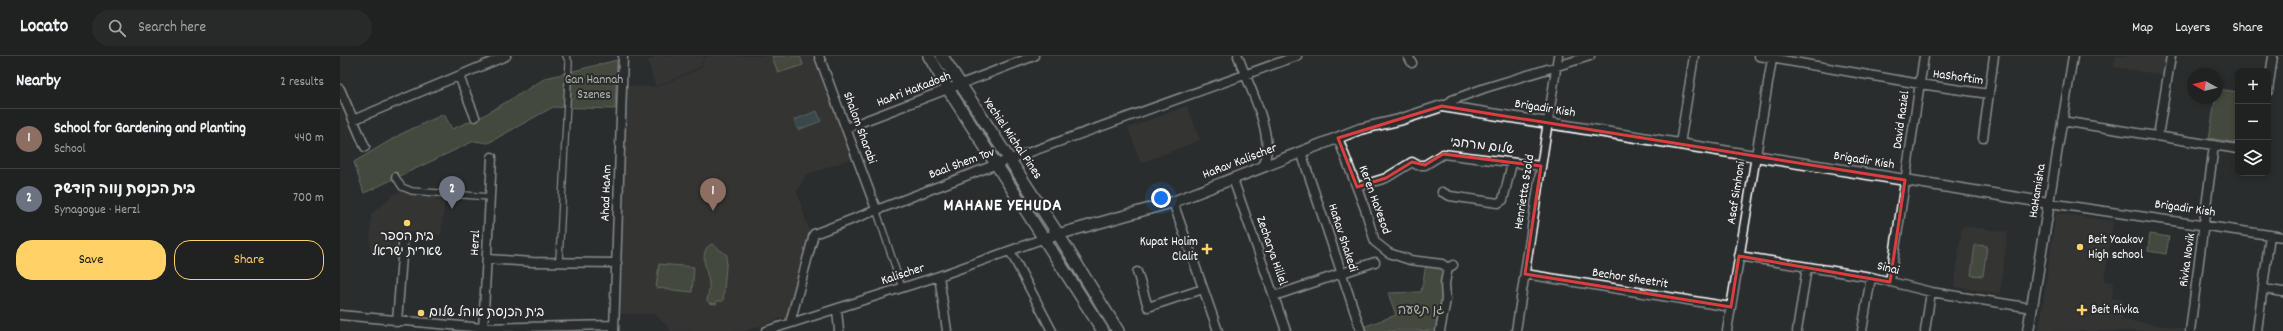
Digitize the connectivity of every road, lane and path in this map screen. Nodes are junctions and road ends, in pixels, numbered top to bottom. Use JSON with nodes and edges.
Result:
{"nodes":[{"id":1,"x":566,"y":56,"type":"edge"},
{"id":2,"x":623,"y":56,"type":"edge"},
{"id":3,"x":820,"y":56,"type":"edge"},
{"id":4,"x":929,"y":56,"type":"edge"},
{"id":5,"x":942,"y":56,"type":"edge"},
{"id":6,"x":1034,"y":56,"type":"edge"},
{"id":7,"x":1238,"y":56,"type":"edge"},
{"id":8,"x":1297,"y":56,"type":"edge"},
{"id":9,"x":1558,"y":56,"type":"edge"},
{"id":10,"x":1590,"y":56,"type":"edge"},
{"id":11,"x":1694,"y":56,"type":"edge"},
{"id":12,"x":1759,"y":56,"type":"edge"},
{"id":13,"x":1924,"y":56,"type":"edge"},
{"id":14,"x":1994,"y":56,"type":"edge"},
{"id":15,"x":2073,"y":56,"type":"edge"},
{"id":16,"x":2171,"y":56,"type":"edge"},
{"id":17,"x":2273,"y":56,"type":"edge"},
{"id":18,"x":501,"y":57,"type":"edge"},
{"id":19,"x":1772,"y":59,"type":"junction"},
{"id":20,"x":1801,"y":60,"type":"edge"},
{"id":21,"x":1556,"y":68,"type":"junction"},
{"id":22,"x":2271,"y":70,"type":"edge"},
{"id":23,"x":1245,"y":74,"type":"junction"},
{"id":24,"x":459,"y":76,"type":"junction"},
{"id":25,"x":1920,"y":84,"type":"junction"},
{"id":26,"x":959,"y":85,"type":"junction"},
{"id":27,"x":340,"y":89,"type":"edge"},
{"id":28,"x":948,"y":89,"type":"junction"},
{"id":29,"x":1989,"y":94,"type":"junction"},
{"id":30,"x":1444,"y":106,"type":"junction"},
{"id":31,"x":474,"y":117,"type":"dead end"},
{"id":32,"x":353,"y":120,"type":"junction"},
{"id":33,"x":2062,"y":121,"type":"junction"},
{"id":34,"x":1548,"y":123,"type":"junction"},
{"id":35,"x":846,"y":128,"type":"junction"},
{"id":36,"x":2158,"y":136,"type":"junction"},
{"id":37,"x":1338,"y":138,"type":"junction"},
{"id":38,"x":1983,"y":138,"type":"dead end"},
{"id":39,"x":1680,"y":144,"type":"junction"},
{"id":40,"x":2214,"y":146,"type":"junction"},
{"id":41,"x":365,"y":147,"type":"dead end"},
{"id":42,"x":2235,"y":149,"type":"edge"},
{"id":43,"x":1301,"y":152,"type":"junction"},
{"id":44,"x":1754,"y":156,"type":"junction"},
{"id":45,"x":492,"y":157,"type":"dead end"},
{"id":46,"x":1009,"y":160,"type":"junction"},
{"id":47,"x":1512,"y":163,"type":"junction"},
{"id":48,"x":997,"y":164,"type":"junction"},
{"id":49,"x":1263,"y":166,"type":"junction"},
{"id":50,"x":1542,"y":166,"type":"junction"},
{"id":51,"x":394,"y":176,"type":"dead end"},
{"id":52,"x":1233,"y":179,"type":"junction"},
{"id":53,"x":1905,"y":180,"type":"junction"},
{"id":54,"x":1357,"y":187,"type":"junction"},
{"id":55,"x":1442,"y":192,"type":"dead end"},
{"id":56,"x":490,"y":197,"type":"junction"},
{"id":57,"x":1173,"y":202,"type":"junction"},
{"id":58,"x":2049,"y":203,"type":"junction"},
{"id":59,"x":876,"y":209,"type":"junction"},
{"id":60,"x":2205,"y":226,"type":"junction"},
{"id":61,"x":1058,"y":234,"type":"junction"},
{"id":62,"x":2270,"y":235,"type":"junction"},
{"id":63,"x":2283,"y":237,"type":"edge"},
{"id":64,"x":1045,"y":238,"type":"junction"},
{"id":65,"x":403,"y":243,"type":"dead end"},
{"id":66,"x":1010,"y":251,"type":"junction"},
{"id":67,"x":1739,"y":256,"type":"junction"},
{"id":68,"x":487,"y":259,"type":"junction"},
{"id":69,"x":560,"y":261,"type":"junction"},
{"id":70,"x":1375,"y":262,"type":"dead end"},
{"id":71,"x":617,"y":263,"type":"junction"},
{"id":72,"x":1807,"y":267,"type":"junction"},
{"id":73,"x":1137,"y":272,"type":"dead end"},
{"id":74,"x":1342,"y":274,"type":"junction"},
{"id":75,"x":1525,"y":274,"type":"junction"},
{"id":76,"x":939,"y":276,"type":"junction"},
{"id":77,"x":1870,"y":277,"type":"junction"},
{"id":78,"x":1890,"y":282,"type":"junction"},
{"id":79,"x":902,"y":288,"type":"junction"},
{"id":80,"x":1203,"y":289,"type":"junction"},
{"id":81,"x":2264,"y":289,"type":"junction"},
{"id":82,"x":1931,"y":292,"type":"junction"},
{"id":83,"x":2283,"y":292,"type":"edge"},
{"id":84,"x":1274,"y":296,"type":"junction"},
{"id":85,"x":1731,"y":307,"type":"junction"},
{"id":86,"x":2032,"y":308,"type":"junction"},
{"id":87,"x":837,"y":310,"type":"junction"},
{"id":88,"x":340,"y":315,"type":"edge"},
{"id":89,"x":397,"y":322,"type":"junction"},
{"id":90,"x":790,"y":323,"type":"junction"},
{"id":91,"x":614,"y":328,"type":"edge"},
{"id":92,"x":483,"y":329,"type":"edge"},
{"id":93,"x":766,"y":331,"type":"edge"},
{"id":94,"x":840,"y":331,"type":"edge"},
{"id":95,"x":947,"y":331,"type":"edge"},
{"id":96,"x":1052,"y":331,"type":"edge"},
{"id":97,"x":1103,"y":331,"type":"edge"},
{"id":98,"x":1118,"y":331,"type":"edge"},
{"id":99,"x":1218,"y":331,"type":"edge"},
{"id":100,"x":1286,"y":331,"type":"edge"},
{"id":101,"x":1361,"y":331,"type":"edge"},
{"id":102,"x":1440,"y":331,"type":"edge"},
{"id":103,"x":1516,"y":331,"type":"edge"},
{"id":104,"x":1727,"y":331,"type":"edge"},
{"id":105,"x":1797,"y":331,"type":"edge"},
{"id":106,"x":1862,"y":331,"type":"edge"},
{"id":107,"x":1925,"y":331,"type":"edge"},
{"id":108,"x":2028,"y":331,"type":"edge"},
{"id":109,"x":2190,"y":331,"type":"edge"},
{"id":110,"x":2257,"y":331,"type":"edge"}],
"edges":[{"from":1,"to":69,"type":"street"},
{"from":2,"to":71,"type":"street","name":"Ahad HaAm"},
{"from":3,"to":35,"type":"street","name":"Shalom Sharabi"},
{"from":4,"to":28,"type":"main road"},
{"from":5,"to":26,"type":"main road"},
{"from":6,"to":26,"type":"street","name":"HaAri HaKadosh"},
{"from":7,"to":23,"type":"street"},
{"from":8,"to":23,"type":"street","name":"Baal Shem Tov"},
{"from":9,"to":21,"type":"street","name":"Henrietta Szold"},
{"from":10,"to":21,"type":"street"},
{"from":11,"to":39,"type":"street"},
{"from":12,"to":19,"type":"street","name":"HaShoftim"},
{"from":13,"to":25,"type":"street","name":"David Raziel"},
{"from":14,"to":29,"type":"street"},
{"from":15,"to":33,"type":"street","name":"HaHamisha"},
{"from":16,"to":36,"type":"street"},
{"from":17,"to":22,"type":"street"},
{"from":18,"to":24,"type":"street"},
{"from":19,"to":20,"type":"street","name":"HaShoftim"},
{"from":19,"to":44,"type":"street","name":"Asaf Simhoni"},
{"from":20,"to":25,"type":"street","name":"HaShoftim"},
{"from":21,"to":30,"type":"street"},
{"from":21,"to":34,"type":"street","name":"Henrietta Szold"},
{"from":23,"to":46,"type":"street","name":"Baal Shem Tov"},
{"from":23,"to":49,"type":"street"},
{"from":24,"to":31,"type":"street"},
{"from":24,"to":32,"type":"street"},
{"from":25,"to":29,"type":"street","name":"HaShoftim"},
{"from":25,"to":53,"type":"street","name":"David Raziel"},
{"from":26,"to":28,"type":"street","name":"HaAri HaKadosh"},
{"from":26,"to":46,"type":"main road","name":"Yechiel Michal Pines"},
{"from":27,"to":32,"type":"street"},
{"from":28,"to":35,"type":"street","name":"HaAri HaKadosh"},
{"from":28,"to":48,"type":"main road","name":"Yechiel Michal Pines"},
{"from":29,"to":38,"type":"street"},
{"from":30,"to":34,"type":"street","name":"Brigadir Kish"},
{"from":30,"to":37,"type":"street","name":"HaRav Kalischer"},
{"from":32,"to":41,"type":"street"},
{"from":33,"to":36,"type":"street"},
{"from":33,"to":58,"type":"street","name":"HaHamisha"},
{"from":34,"to":39,"type":"street","name":"Brigadir Kish"},
{"from":34,"to":50,"type":"street","name":"Henrietta Szold"},
{"from":35,"to":59,"type":"street","name":"Shalom Sharabi"},
{"from":36,"to":40,"type":"street"},
{"from":37,"to":43,"type":"street","name":"HaRav Kalischer"},
{"from":37,"to":54,"type":"street","name":"Keren HaYesod"},
{"from":39,"to":44,"type":"street","name":"Brigadir Kish"},
{"from":40,"to":42,"type":"street"},
{"from":40,"to":60,"type":"street","name":"Rivka Novik"},
{"from":43,"to":49,"type":"street","name":"HaRav Kalischer"},
{"from":43,"to":74,"type":"street","name":"HaRav Shakedi"},
{"from":44,"to":53,"type":"street","name":"Brigadir Kish"},
{"from":44,"to":67,"type":"street","name":"Asaf Simhoni"},
{"from":45,"to":56,"type":"street","name":"Herzl"},
{"from":46,"to":48,"type":"street","name":"Baal Shem Tov"},
{"from":46,"to":61,"type":"main road","name":"Yechiel Michal Pines"},
{"from":47,"to":50,"type":"street","name":"שלום מרחבי"},
{"from":47,"to":54,"type":"street","name":"שלום מרחבי"},
{"from":47,"to":55,"type":"street"},
{"from":48,"to":59,"type":"street","name":"Baal Shem Tov"},
{"from":48,"to":64,"type":"main road","name":"Yechiel Michal Pines"},
{"from":49,"to":52,"type":"street","name":"HaRav Kalischer"},
{"from":50,"to":75,"type":"street","name":"Henrietta Szold"},
{"from":51,"to":56,"type":"street"},
{"from":52,"to":57,"type":"street","name":"HaRav Kalischer"},
{"from":52,"to":84,"type":"street","name":"Zecharya Hillel"},
{"from":53,"to":58,"type":"street","name":"Brigadir Kish"},
{"from":53,"to":78,"type":"street","name":"David Raziel"},
{"from":54,"to":102,"type":"street","name":"Keren HaYesod"},
{"from":56,"to":68,"type":"street","name":"Herzl"},
{"from":57,"to":61,"type":"street","name":"HaRav Kalischer"},
{"from":57,"to":80,"type":"street"},
{"from":58,"to":60,"type":"street","name":"Brigadir Kish"},
{"from":58,"to":86,"type":"street","name":"HaHamisha"},
{"from":59,"to":79,"type":"street"},
{"from":59,"to":90,"type":"street","name":"Baal Shem Tov"},
{"from":60,"to":62,"type":"street","name":"Brigadir Kish"},
{"from":60,"to":109,"type":"street","name":"Rivka Novik"},
{"from":61,"to":64,"type":"street","name":"HaRav Kalischer"},
{"from":61,"to":98,"type":"main road","name":"Yechiel Michal Pines"},
{"from":62,"to":63,"type":"street","name":"Brigadir Kish"},
{"from":62,"to":81,"type":"street"},
{"from":64,"to":66,"type":"street","name":"Kalischer"},
{"from":64,"to":97,"type":"main road","name":"Yechiel Michal Pines"},
{"from":65,"to":89,"type":"street"},
{"from":66,"to":76,"type":"street","name":"Kalischer"},
{"from":66,"to":96,"type":"street"},
{"from":67,"to":72,"type":"street","name":"Sinai"},
{"from":67,"to":85,"type":"street","name":"Asaf Simhoni"},
{"from":68,"to":69,"type":"street"},
{"from":68,"to":92,"type":"street","name":"Herzl"},
{"from":69,"to":71,"type":"street"},
{"from":70,"to":74,"type":"street"},
{"from":71,"to":91,"type":"street","name":"Ahad HaAm"},
{"from":72,"to":77,"type":"street","name":"Sinai"},
{"from":72,"to":105,"type":"street"},
{"from":73,"to":80,"type":"street"},
{"from":74,"to":84,"type":"street"},
{"from":74,"to":101,"type":"street","name":"HaRav Shakedi"},
{"from":75,"to":85,"type":"street","name":"Bechor Sheetrit"},
{"from":75,"to":103,"type":"street","name":"Henrietta Szold"},
{"from":76,"to":79,"type":"street","name":"Kalischer"},
{"from":76,"to":95,"type":"street"},
{"from":77,"to":78,"type":"street","name":"Sinai"},
{"from":77,"to":106,"type":"street"},
{"from":78,"to":82,"type":"street","name":"Sinai"},
{"from":79,"to":87,"type":"street","name":"Kalischer"},
{"from":80,"to":99,"type":"street"},
{"from":81,"to":83,"type":"street"},
{"from":81,"to":110,"type":"street"},
{"from":82,"to":86,"type":"street","name":"Sinai"},
{"from":82,"to":107,"type":"street"},
{"from":84,"to":100,"type":"street","name":"Zecharya Hillel"},
{"from":85,"to":104,"type":"street","name":"Asaf Simhoni"},
{"from":86,"to":108,"type":"street","name":"HaHamisha"},
{"from":87,"to":90,"type":"street","name":"Kalischer"},
{"from":87,"to":94,"type":"street"},
{"from":88,"to":89,"type":"street"},
{"from":89,"to":92,"type":"street"},
{"from":90,"to":93,"type":"street","name":"Kalischer"},
{"from":91,"to":92,"type":"street"}]}
